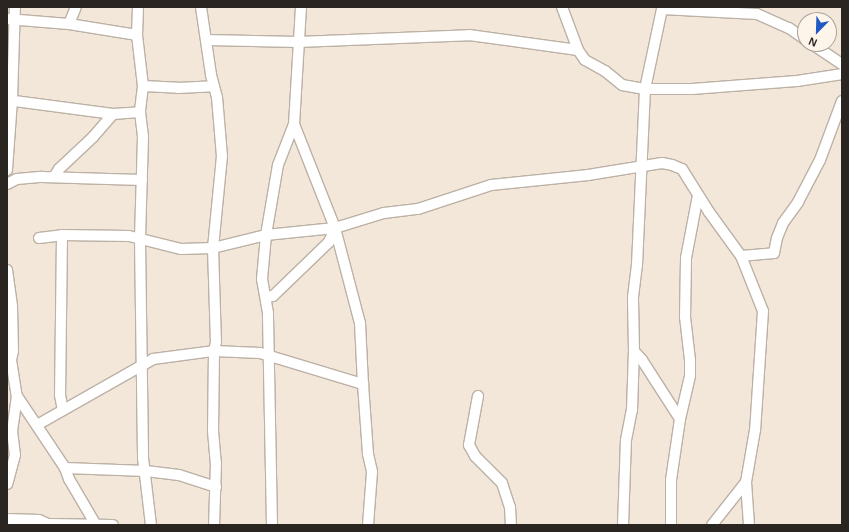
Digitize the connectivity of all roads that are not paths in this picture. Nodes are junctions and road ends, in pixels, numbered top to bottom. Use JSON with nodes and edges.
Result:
{"nodes":[{"id":1,"x":15,"y":7,"type":"edge"},
{"id":2,"x":76,"y":7,"type":"edge"},
{"id":3,"x":138,"y":7,"type":"edge"},
{"id":4,"x":201,"y":7,"type":"edge"},
{"id":5,"x":301,"y":7,"type":"edge"},
{"id":6,"x":562,"y":7,"type":"edge"},
{"id":7,"x":662,"y":8,"type":"edge"},
{"id":8,"x":713,"y":9,"type":"edge"},
{"id":9,"x":11,"y":20,"type":"edge"},
{"id":10,"x":69,"y":24,"type":"junction"},
{"id":11,"x":797,"y":34,"type":"edge"},
{"id":12,"x":137,"y":35,"type":"junction"},
{"id":13,"x":206,"y":40,"type":"junction"},
{"id":14,"x":298,"y":42,"type":"junction"},
{"id":15,"x":578,"y":50,"type":"junction"},
{"id":16,"x":824,"y":52,"type":"edge"},
{"id":17,"x":842,"y":64,"type":"edge"},
{"id":18,"x":842,"y":74,"type":"edge"},
{"id":19,"x":143,"y":86,"type":"junction"},
{"id":20,"x":213,"y":86,"type":"junction"},
{"id":21,"x":645,"y":89,"type":"junction"},
{"id":22,"x":10,"y":100,"type":"edge"},
{"id":23,"x":842,"y":101,"type":"edge"},
{"id":24,"x":140,"y":112,"type":"junction"},
{"id":25,"x":113,"y":114,"type":"junction"},
{"id":26,"x":294,"y":124,"type":"junction"},
{"id":27,"x":642,"y":165,"type":"junction"},
{"id":28,"x":7,"y":170,"type":"edge"},
{"id":29,"x":54,"y":177,"type":"junction"},
{"id":30,"x":142,"y":180,"type":"junction"},
{"id":31,"x":7,"y":184,"type":"edge"},
{"id":32,"x":698,"y":195,"type":"junction"},
{"id":33,"x":335,"y":228,"type":"junction"},
{"id":34,"x":62,"y":235,"type":"junction"},
{"id":35,"x":266,"y":235,"type":"junction"},
{"id":36,"x":39,"y":238,"type":"dead end"},
{"id":37,"x":140,"y":240,"type":"junction"},
{"id":38,"x":213,"y":248,"type":"junction"},
{"id":39,"x":741,"y":256,"type":"junction"},
{"id":40,"x":7,"y":270,"type":"edge"},
{"id":41,"x":267,"y":297,"type":"junction"},
{"id":42,"x":9,"y":306,"type":"edge"},
{"id":43,"x":214,"y":351,"type":"junction"},
{"id":44,"x":634,"y":351,"type":"junction"},
{"id":45,"x":269,"y":356,"type":"junction"},
{"id":46,"x":9,"y":360,"type":"edge"},
{"id":47,"x":142,"y":366,"type":"junction"},
{"id":48,"x":362,"y":384,"type":"junction"},
{"id":49,"x":17,"y":396,"type":"junction"},
{"id":50,"x":478,"y":396,"type":"dead end"},
{"id":51,"x":64,"y":410,"type":"junction"},
{"id":52,"x":680,"y":420,"type":"junction"},
{"id":53,"x":37,"y":425,"type":"junction"},
{"id":54,"x":65,"y":468,"type":"junction"},
{"id":55,"x":146,"y":471,"type":"junction"},
{"id":56,"x":746,"y":482,"type":"junction"},
{"id":57,"x":7,"y":484,"type":"edge"},
{"id":58,"x":216,"y":487,"type":"junction"},
{"id":59,"x":7,"y":519,"type":"edge"},
{"id":60,"x":48,"y":524,"type":"edge"},
{"id":61,"x":96,"y":525,"type":"edge"},
{"id":62,"x":113,"y":525,"type":"edge"},
{"id":63,"x":151,"y":525,"type":"edge"},
{"id":64,"x":214,"y":525,"type":"edge"},
{"id":65,"x":272,"y":525,"type":"edge"},
{"id":66,"x":368,"y":525,"type":"edge"},
{"id":67,"x":511,"y":525,"type":"edge"},
{"id":68,"x":623,"y":525,"type":"edge"},
{"id":69,"x":671,"y":525,"type":"edge"},
{"id":70,"x":712,"y":525,"type":"edge"},
{"id":71,"x":749,"y":525,"type":"edge"}],
"edges":[{"from":1,"to":9,"type":"street"},
{"from":2,"to":10,"type":"street"},
{"from":3,"to":12,"type":"street"},
{"from":4,"to":13,"type":"street"},
{"from":5,"to":14,"type":"street"},
{"from":6,"to":15,"type":"street"},
{"from":7,"to":8,"type":"street"},
{"from":7,"to":21,"type":"street"},
{"from":8,"to":11,"type":"street"},
{"from":9,"to":10,"type":"street"},
{"from":9,"to":22,"type":"street"},
{"from":10,"to":12,"type":"street"},
{"from":12,"to":19,"type":"street"},
{"from":13,"to":14,"type":"street"},
{"from":13,"to":20,"type":"street"},
{"from":14,"to":15,"type":"street"},
{"from":14,"to":26,"type":"street"},
{"from":15,"to":21,"type":"street"},
{"from":16,"to":17,"type":"street"},
{"from":18,"to":21,"type":"street"},
{"from":19,"to":20,"type":"street"},
{"from":19,"to":24,"type":"street"},
{"from":20,"to":38,"type":"street"},
{"from":21,"to":27,"type":"street"},
{"from":22,"to":25,"type":"street"},
{"from":22,"to":28,"type":"street"},
{"from":23,"to":39,"type":"street"},
{"from":24,"to":25,"type":"street"},
{"from":24,"to":30,"type":"street"},
{"from":25,"to":29,"type":"street"},
{"from":26,"to":33,"type":"street"},
{"from":26,"to":35,"type":"street"},
{"from":27,"to":32,"type":"street"},
{"from":27,"to":33,"type":"street"},
{"from":27,"to":44,"type":"street"},
{"from":29,"to":30,"type":"street"},
{"from":29,"to":31,"type":"street"},
{"from":30,"to":37,"type":"street"},
{"from":32,"to":39,"type":"street"},
{"from":32,"to":52,"type":"street"},
{"from":33,"to":35,"type":"street"},
{"from":33,"to":41,"type":"street"},
{"from":33,"to":48,"type":"street"},
{"from":34,"to":36,"type":"street"},
{"from":34,"to":37,"type":"street"},
{"from":34,"to":51,"type":"street"},
{"from":35,"to":38,"type":"street"},
{"from":35,"to":41,"type":"street"},
{"from":37,"to":38,"type":"street"},
{"from":37,"to":47,"type":"street"},
{"from":38,"to":43,"type":"street"},
{"from":39,"to":56,"type":"street"},
{"from":40,"to":42,"type":"street"},
{"from":41,"to":45,"type":"street"},
{"from":42,"to":46,"type":"street"},
{"from":43,"to":45,"type":"street"},
{"from":43,"to":47,"type":"street"},
{"from":43,"to":58,"type":"street"},
{"from":44,"to":52,"type":"street"},
{"from":44,"to":68,"type":"street"},
{"from":45,"to":48,"type":"street"},
{"from":45,"to":65,"type":"street"},
{"from":46,"to":49,"type":"street"},
{"from":47,"to":51,"type":"street"},
{"from":47,"to":55,"type":"street"},
{"from":48,"to":66,"type":"street"},
{"from":49,"to":53,"type":"street"},
{"from":49,"to":57,"type":"street"},
{"from":50,"to":67,"type":"street"},
{"from":51,"to":53,"type":"street"},
{"from":52,"to":69,"type":"street"},
{"from":53,"to":54,"type":"street"},
{"from":54,"to":55,"type":"street"},
{"from":54,"to":61,"type":"street"},
{"from":55,"to":58,"type":"street"},
{"from":55,"to":63,"type":"street"},
{"from":56,"to":70,"type":"street"},
{"from":56,"to":71,"type":"street"},
{"from":58,"to":64,"type":"street"},
{"from":59,"to":60,"type":"street"},
{"from":60,"to":61,"type":"street"},
{"from":61,"to":62,"type":"street"}]}
